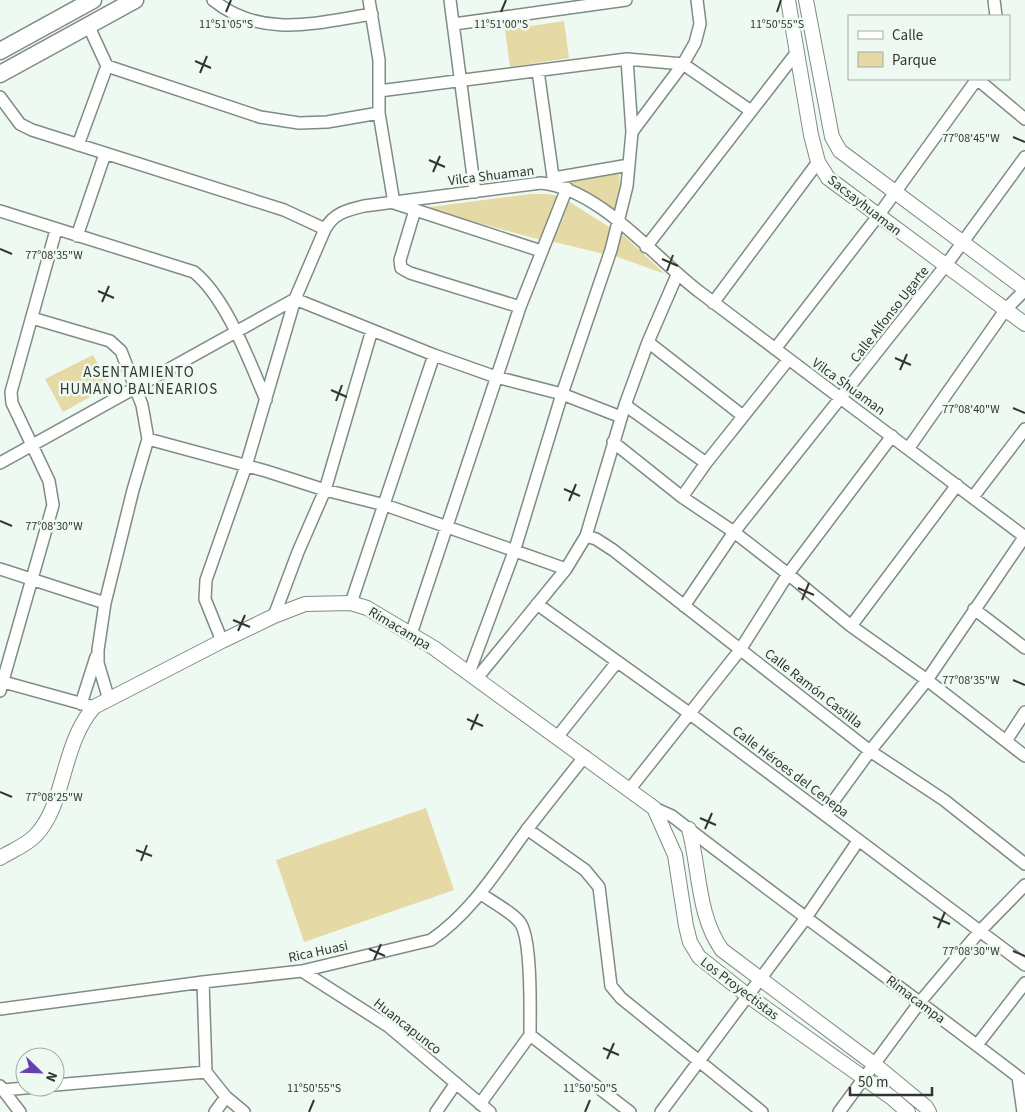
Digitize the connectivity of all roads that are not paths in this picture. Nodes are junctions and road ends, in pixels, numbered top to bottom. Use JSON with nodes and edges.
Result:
{"nodes":[{"id":1,"x":93,"y":0,"type":"edge"},
{"id":2,"x":136,"y":0,"type":"edge"},
{"id":3,"x":213,"y":0,"type":"edge"},
{"id":4,"x":370,"y":0,"type":"edge"},
{"id":5,"x":450,"y":0,"type":"edge"},
{"id":6,"x":626,"y":0,"type":"edge"},
{"id":7,"x":697,"y":0,"type":"edge"},
{"id":8,"x":788,"y":0,"type":"edge"},
{"id":9,"x":806,"y":0,"type":"edge"},
{"id":10,"x":994,"y":0,"type":"edge"},
{"id":11,"x":600,"y":2,"type":"edge"},
{"id":12,"x":75,"y":4,"type":"edge"},
{"id":13,"x":372,"y":14,"type":"junction"},
{"id":14,"x":996,"y":15,"type":"edge"},
{"id":15,"x":454,"y":24,"type":"junction"},
{"id":16,"x":89,"y":26,"type":"junction"},
{"id":17,"x":0,"y":51,"type":"edge"},
{"id":18,"x":797,"y":52,"type":"junction"},
{"id":19,"x":627,"y":59,"type":"junction"},
{"id":20,"x":683,"y":64,"type":"junction"},
{"id":21,"x":108,"y":66,"type":"junction"},
{"id":22,"x":538,"y":71,"type":"junction"},
{"id":23,"x":0,"y":74,"type":"edge"},
{"id":24,"x":461,"y":79,"type":"junction"},
{"id":25,"x":976,"y":80,"type":"edge"},
{"id":26,"x":978,"y":80,"type":"edge"},
{"id":27,"x":379,"y":91,"type":"junction"},
{"id":28,"x":0,"y":97,"type":"edge"},
{"id":29,"x":751,"y":111,"type":"junction"},
{"id":30,"x":379,"y":113,"type":"junction"},
{"id":31,"x":1025,"y":119,"type":"edge"},
{"id":32,"x":632,"y":132,"type":"junction"},
{"id":33,"x":78,"y":145,"type":"junction"},
{"id":34,"x":105,"y":154,"type":"junction"},
{"id":35,"x":1025,"y":157,"type":"edge"},
{"id":36,"x":818,"y":162,"type":"junction"},
{"id":37,"x":629,"y":164,"type":"junction"},
{"id":38,"x":554,"y":181,"type":"junction"},
{"id":39,"x":567,"y":188,"type":"junction"},
{"id":40,"x":475,"y":192,"type":"junction"},
{"id":41,"x":895,"y":192,"type":"junction"},
{"id":42,"x":394,"y":203,"type":"junction"},
{"id":43,"x":415,"y":210,"type":"junction"},
{"id":44,"x":0,"y":212,"type":"edge"},
{"id":45,"x":878,"y":216,"type":"junction"},
{"id":46,"x":619,"y":223,"type":"junction"},
{"id":47,"x":325,"y":229,"type":"junction"},
{"id":48,"x":56,"y":230,"type":"junction"},
{"id":49,"x":77,"y":236,"type":"junction"},
{"id":50,"x":963,"y":243,"type":"junction"},
{"id":51,"x":646,"y":247,"type":"junction"},
{"id":52,"x":541,"y":251,"type":"junction"},
{"id":53,"x":946,"y":265,"type":"junction"},
{"id":54,"x":677,"y":275,"type":"junction"},
{"id":55,"x":1025,"y":290,"type":"edge"},
{"id":56,"x":295,"y":299,"type":"junction"},
{"id":57,"x":713,"y":303,"type":"junction"},
{"id":58,"x":520,"y":307,"type":"junction"},
{"id":59,"x":1006,"y":309,"type":"junction"},
{"id":60,"x":32,"y":318,"type":"junction"},
{"id":61,"x":1025,"y":324,"type":"edge"},
{"id":62,"x":372,"y":330,"type":"junction"},
{"id":63,"x":236,"y":332,"type":"junction"},
{"id":64,"x":648,"y":342,"type":"junction"},
{"id":65,"x":775,"y":350,"type":"junction"},
{"id":66,"x":434,"y":355,"type":"junction"},
{"id":67,"x":788,"y":360,"type":"junction"},
{"id":68,"x":496,"y":376,"type":"junction"},
{"id":69,"x":136,"y":388,"type":"junction"},
{"id":70,"x":562,"y":394,"type":"junction"},
{"id":71,"x":842,"y":398,"type":"junction"},
{"id":72,"x":266,"y":400,"type":"junction"},
{"id":73,"x":625,"y":405,"type":"junction"},
{"id":74,"x":743,"y":416,"type":"junction"},
{"id":75,"x":621,"y":417,"type":"junction"},
{"id":76,"x":1025,"y":429,"type":"edge"},
{"id":77,"x":892,"y":436,"type":"junction"},
{"id":78,"x":148,"y":439,"type":"junction"},
{"id":79,"x":613,"y":442,"type":"junction"},
{"id":80,"x":31,"y":445,"type":"junction"},
{"id":81,"x":908,"y":449,"type":"junction"},
{"id":82,"x":0,"y":463,"type":"edge"},
{"id":83,"x":706,"y":463,"type":"junction"},
{"id":84,"x":246,"y":466,"type":"junction"},
{"id":85,"x":957,"y":485,"type":"junction"},
{"id":86,"x":325,"y":490,"type":"junction"},
{"id":87,"x":682,"y":497,"type":"junction"},
{"id":88,"x":973,"y":497,"type":"junction"},
{"id":89,"x":385,"y":505,"type":"junction"},
{"id":90,"x":446,"y":528,"type":"junction"},
{"id":91,"x":734,"y":532,"type":"junction"},
{"id":92,"x":586,"y":536,"type":"junction"},
{"id":93,"x":1025,"y":536,"type":"edge"},
{"id":94,"x":514,"y":552,"type":"junction"},
{"id":95,"x":0,"y":569,"type":"edge"},
{"id":96,"x":566,"y":569,"type":"junction"},
{"id":97,"x":788,"y":574,"type":"junction"},
{"id":98,"x":30,"y":579,"type":"junction"},
{"id":99,"x":106,"y":603,"type":"junction"},
{"id":100,"x":351,"y":603,"type":"junction"},
{"id":101,"x":537,"y":604,"type":"junction"},
{"id":102,"x":684,"y":606,"type":"junction"},
{"id":103,"x":974,"y":609,"type":"junction"},
{"id":104,"x":274,"y":616,"type":"junction"},
{"id":105,"x":850,"y":626,"type":"junction"},
{"id":106,"x":411,"y":634,"type":"junction"},
{"id":107,"x":222,"y":641,"type":"junction"},
{"id":108,"x":1025,"y":648,"type":"edge"},
{"id":109,"x":98,"y":650,"type":"junction"},
{"id":110,"x":740,"y":650,"type":"junction"},
{"id":111,"x":617,"y":662,"type":"junction"},
{"id":112,"x":473,"y":676,"type":"junction"},
{"id":113,"x":927,"y":680,"type":"junction"},
{"id":114,"x":1,"y":685,"type":"edge"},
{"id":115,"x":109,"y":700,"type":"junction"},
{"id":116,"x":87,"y":706,"type":"junction"},
{"id":117,"x":1025,"y":712,"type":"edge"},
{"id":118,"x":689,"y":713,"type":"junction"},
{"id":119,"x":558,"y":736,"type":"junction"},
{"id":120,"x":1006,"y":741,"type":"junction"},
{"id":121,"x":870,"y":751,"type":"junction"},
{"id":122,"x":585,"y":756,"type":"junction"},
{"id":123,"x":1025,"y":756,"type":"edge"},
{"id":124,"x":629,"y":790,"type":"junction"},
{"id":125,"x":654,"y":808,"type":"junction"},
{"id":126,"x":824,"y":814,"type":"junction"},
{"id":127,"x":527,"y":829,"type":"junction"},
{"id":128,"x":689,"y":829,"type":"junction"},
{"id":129,"x":858,"y":841,"type":"junction"},
{"id":130,"x":0,"y":858,"type":"edge"},
{"id":131,"x":1025,"y":864,"type":"edge"},
{"id":132,"x":1025,"y":885,"type":"edge"},
{"id":133,"x":481,"y":894,"type":"junction"},
{"id":134,"x":806,"y":919,"type":"junction"},
{"id":135,"x":979,"y":932,"type":"junction"},
{"id":136,"x":1025,"y":965,"type":"edge"},
{"id":137,"x":302,"y":971,"type":"junction"},
{"id":138,"x":760,"y":978,"type":"junction"},
{"id":139,"x":203,"y":982,"type":"junction"},
{"id":140,"x":1025,"y":983,"type":"edge"},
{"id":141,"x":747,"y":995,"type":"junction"},
{"id":142,"x":920,"y":1002,"type":"junction"},
{"id":143,"x":0,"y":1009,"type":"edge"},
{"id":144,"x":530,"y":1035,"type":"junction"},
{"id":145,"x":977,"y":1046,"type":"junction"},
{"id":146,"x":699,"y":1062,"type":"junction"},
{"id":147,"x":874,"y":1064,"type":"junction"},
{"id":148,"x":206,"y":1072,"type":"junction"},
{"id":149,"x":864,"y":1078,"type":"junction"},
{"id":150,"x":1022,"y":1079,"type":"edge"},
{"id":151,"x":456,"y":1083,"type":"junction"},
{"id":152,"x":65,"y":1084,"type":"edge"},
{"id":153,"x":2,"y":1088,"type":"edge"},
{"id":154,"x":15,"y":1088,"type":"edge"},
{"id":155,"x":226,"y":1098,"type":"junction"},
{"id":156,"x":480,"y":1104,"type":"junction"},
{"id":157,"x":20,"y":1112,"type":"edge"},
{"id":158,"x":215,"y":1112,"type":"edge"},
{"id":159,"x":244,"y":1112,"type":"edge"},
{"id":160,"x":436,"y":1112,"type":"edge"},
{"id":161,"x":490,"y":1112,"type":"edge"},
{"id":162,"x":630,"y":1112,"type":"edge"},
{"id":163,"x":661,"y":1112,"type":"edge"},
{"id":164,"x":762,"y":1112,"type":"edge"},
{"id":165,"x":839,"y":1112,"type":"edge"},
{"id":166,"x":908,"y":1112,"type":"edge"},
{"id":167,"x":929,"y":1112,"type":"edge"},
{"id":168,"x":1023,"y":1112,"type":"edge"}],
"edges":[{"from":1,"to":12,"type":"main road"},
{"from":2,"to":16,"type":"main road"},
{"from":3,"to":13,"type":"street"},
{"from":4,"to":13,"type":"street"},
{"from":5,"to":15,"type":"street"},
{"from":6,"to":11,"type":"street"},
{"from":7,"to":20,"type":"street"},
{"from":8,"to":18,"type":"street","name":"Sacsayhuaman"},
{"from":9,"to":41,"type":"street"},
{"from":10,"to":14,"type":"street"},
{"from":11,"to":15,"type":"street"},
{"from":12,"to":17,"type":"main road"},
{"from":13,"to":27,"type":"street"},
{"from":15,"to":24,"type":"street"},
{"from":16,"to":21,"type":"street"},
{"from":16,"to":23,"type":"main road"},
{"from":18,"to":29,"type":"street"},
{"from":18,"to":36,"type":"street","name":"Sacsayhuaman"},
{"from":19,"to":20,"type":"street"},
{"from":19,"to":22,"type":"street"},
{"from":19,"to":32,"type":"street"},
{"from":20,"to":29,"type":"street"},
{"from":20,"to":32,"type":"street"},
{"from":21,"to":30,"type":"street"},
{"from":21,"to":33,"type":"street"},
{"from":22,"to":24,"type":"street"},
{"from":22,"to":38,"type":"street"},
{"from":24,"to":27,"type":"street"},
{"from":24,"to":40,"type":"street"},
{"from":25,"to":41,"type":"street"},
{"from":26,"to":31,"type":"street"},
{"from":27,"to":30,"type":"street"},
{"from":28,"to":33,"type":"street"},
{"from":29,"to":51,"type":"street"},
{"from":30,"to":42,"type":"street"},
{"from":32,"to":37,"type":"street"},
{"from":33,"to":34,"type":"street"},
{"from":34,"to":47,"type":"street"},
{"from":34,"to":49,"type":"street"},
{"from":35,"to":50,"type":"street","name":"Calle Alfonso Ugarte"},
{"from":36,"to":45,"type":"street","name":"Sacsayhuaman"},
{"from":36,"to":57,"type":"street"},
{"from":37,"to":38,"type":"street"},
{"from":37,"to":46,"type":"street"},
{"from":38,"to":39,"type":"street","name":"Vilca Shuaman"},
{"from":38,"to":40,"type":"street","name":"Vilca Shuaman"},
{"from":39,"to":46,"type":"street","name":"Vilca Shuaman"},
{"from":39,"to":52,"type":"street"},
{"from":40,"to":42,"type":"street","name":"Vilca Shuaman"},
{"from":41,"to":45,"type":"street"},
{"from":41,"to":50,"type":"street"},
{"from":42,"to":43,"type":"street"},
{"from":42,"to":47,"type":"street","name":"Vilca Shuaman"},
{"from":43,"to":52,"type":"street"},
{"from":43,"to":58,"type":"street"},
{"from":44,"to":48,"type":"street"},
{"from":45,"to":53,"type":"street","name":"Sacsayhuaman"},
{"from":45,"to":65,"type":"street"},
{"from":46,"to":51,"type":"street","name":"Vilca Shuaman"},
{"from":46,"to":70,"type":"street"},
{"from":47,"to":56,"type":"street","name":"Vilca Shuaman"},
{"from":48,"to":49,"type":"street"},
{"from":48,"to":60,"type":"street"},
{"from":49,"to":63,"type":"street"},
{"from":50,"to":53,"type":"street","name":"Calle Alfonso Ugarte"},
{"from":50,"to":55,"type":"street"},
{"from":51,"to":54,"type":"street","name":"Vilca Shuaman"},
{"from":52,"to":58,"type":"street"},
{"from":53,"to":59,"type":"street","name":"Sacsayhuaman"},
{"from":53,"to":71,"type":"street","name":"Calle Alfonso Ugarte"},
{"from":54,"to":57,"type":"street","name":"Vilca Shuaman"},
{"from":54,"to":64,"type":"street"},
{"from":55,"to":59,"type":"street"},
{"from":56,"to":62,"type":"street"},
{"from":56,"to":63,"type":"street"},
{"from":56,"to":72,"type":"street","name":"Vilca Shuaman"},
{"from":57,"to":65,"type":"street","name":"Vilca Shuaman"},
{"from":58,"to":68,"type":"street"},
{"from":59,"to":61,"type":"street","name":"Sacsayhuaman"},
{"from":59,"to":81,"type":"street"},
{"from":60,"to":69,"type":"street"},
{"from":60,"to":80,"type":"street"},
{"from":62,"to":66,"type":"street"},
{"from":62,"to":86,"type":"street"},
{"from":63,"to":69,"type":"street"},
{"from":63,"to":72,"type":"street"},
{"from":64,"to":73,"type":"street"},
{"from":64,"to":74,"type":"street"},
{"from":65,"to":67,"type":"street","name":"Vilca Shuaman"},
{"from":66,"to":68,"type":"street"},
{"from":66,"to":89,"type":"street"},
{"from":67,"to":71,"type":"street","name":"Vilca Shuaman"},
{"from":67,"to":74,"type":"street"},
{"from":68,"to":70,"type":"street"},
{"from":68,"to":90,"type":"street"},
{"from":69,"to":78,"type":"street"},
{"from":69,"to":80,"type":"street"},
{"from":70,"to":75,"type":"street"},
{"from":70,"to":94,"type":"street"},
{"from":71,"to":77,"type":"street","name":"Vilca Shuaman"},
{"from":71,"to":91,"type":"street","name":"Calle Alfonso Ugarte"},
{"from":72,"to":84,"type":"street","name":"Vilca Shuaman"},
{"from":73,"to":75,"type":"street"},
{"from":73,"to":83,"type":"street"},
{"from":74,"to":83,"type":"street"},
{"from":75,"to":79,"type":"street"},
{"from":76,"to":88,"type":"street"},
{"from":77,"to":81,"type":"street","name":"Vilca Shuaman"},
{"from":77,"to":97,"type":"street"},
{"from":78,"to":84,"type":"street"},
{"from":78,"to":99,"type":"street"},
{"from":79,"to":87,"type":"street"},
{"from":79,"to":92,"type":"street"},
{"from":80,"to":82,"type":"street"},
{"from":80,"to":98,"type":"street"},
{"from":81,"to":85,"type":"street","name":"Vilca Shuaman"},
{"from":83,"to":87,"type":"street"},
{"from":84,"to":86,"type":"street"},
{"from":84,"to":107,"type":"street","name":"Vilca Shuaman"},
{"from":85,"to":88,"type":"street","name":"Vilca Shuaman"},
{"from":85,"to":105,"type":"street"},
{"from":86,"to":89,"type":"street"},
{"from":86,"to":104,"type":"street"},
{"from":87,"to":91,"type":"street"},
{"from":88,"to":93,"type":"street","name":"Vilca Shuaman"},
{"from":89,"to":90,"type":"street"},
{"from":89,"to":100,"type":"street"},
{"from":90,"to":94,"type":"street"},
{"from":90,"to":106,"type":"street"},
{"from":91,"to":97,"type":"street"},
{"from":91,"to":102,"type":"street","name":"Calle Alfonso Ugarte"},
{"from":92,"to":96,"type":"street"},
{"from":92,"to":102,"type":"street","name":"Calle Ramón Castilla"},
{"from":93,"to":103,"type":"street"},
{"from":94,"to":96,"type":"street"},
{"from":94,"to":112,"type":"street"},
{"from":95,"to":98,"type":"street"},
{"from":96,"to":101,"type":"street"},
{"from":97,"to":105,"type":"street"},
{"from":97,"to":110,"type":"street"},
{"from":98,"to":99,"type":"street"},
{"from":98,"to":114,"type":"street"},
{"from":99,"to":109,"type":"street"},
{"from":100,"to":104,"type":"street","name":"Rimacampa"},
{"from":100,"to":106,"type":"street","name":"Rimacampa"},
{"from":101,"to":111,"type":"street","name":"Calle Héroes del Cenepa"},
{"from":101,"to":112,"type":"street"},
{"from":102,"to":110,"type":"street","name":"Calle Ramón Castilla"},
{"from":103,"to":108,"type":"street"},
{"from":103,"to":113,"type":"street"},
{"from":104,"to":107,"type":"street","name":"Rimacampa"},
{"from":105,"to":113,"type":"street"},
{"from":106,"to":112,"type":"street","name":"Rimacampa"},
{"from":107,"to":115,"type":"street","name":"Rimacampa"},
{"from":109,"to":115,"type":"street"},
{"from":109,"to":116,"type":"street"},
{"from":110,"to":118,"type":"street"},
{"from":110,"to":121,"type":"street","name":"Calle Ramón Castilla"},
{"from":111,"to":118,"type":"street","name":"Calle Héroes del Cenepa"},
{"from":111,"to":119,"type":"street"},
{"from":112,"to":119,"type":"street","name":"Rimacampa"},
{"from":113,"to":120,"type":"street"},
{"from":113,"to":121,"type":"street"},
{"from":114,"to":116,"type":"street"},
{"from":115,"to":116,"type":"street","name":"Rimacampa"},
{"from":116,"to":130,"type":"street","name":"Rimacampa"},
{"from":117,"to":120,"type":"street"},
{"from":118,"to":124,"type":"street"},
{"from":118,"to":126,"type":"street","name":"Calle Héroes del Cenepa"},
{"from":119,"to":122,"type":"street","name":"Rimacampa"},
{"from":120,"to":123,"type":"street"},
{"from":121,"to":126,"type":"street"},
{"from":121,"to":131,"type":"street","name":"Calle Ramón Castilla"},
{"from":122,"to":124,"type":"street","name":"Rimacampa"},
{"from":122,"to":127,"type":"street","name":"Rica Huasi"},
{"from":124,"to":125,"type":"street","name":"Rimacampa"},
{"from":125,"to":128,"type":"street","name":"Rimacampa"},
{"from":125,"to":141,"type":"street","name":"Los Proyectistas"},
{"from":126,"to":129,"type":"street","name":"Calle Héroes del Cenepa"},
{"from":127,"to":133,"type":"street","name":"Rica Huasi"},
{"from":127,"to":146,"type":"street"},
{"from":128,"to":134,"type":"street","name":"Rimacampa"},
{"from":128,"to":138,"type":"street"},
{"from":129,"to":134,"type":"street"},
{"from":129,"to":135,"type":"street","name":"Calle Héroes del Cenepa"},
{"from":132,"to":135,"type":"street"},
{"from":133,"to":137,"type":"street","name":"Rica Huasi"},
{"from":133,"to":144,"type":"street"},
{"from":134,"to":138,"type":"street"},
{"from":134,"to":142,"type":"street","name":"Rimacampa"},
{"from":135,"to":136,"type":"street","name":"Calle Héroes del Cenepa"},
{"from":135,"to":142,"type":"street"},
{"from":137,"to":139,"type":"street","name":"Rica Huasi"},
{"from":137,"to":151,"type":"street","name":"Huancapunco"},
{"from":138,"to":141,"type":"street"},
{"from":138,"to":147,"type":"street"},
{"from":139,"to":143,"type":"street","name":"Rica Huasi"},
{"from":139,"to":148,"type":"street"},
{"from":140,"to":145,"type":"street"},
{"from":141,"to":146,"type":"street"},
{"from":141,"to":149,"type":"street","name":"Los Proyectistas"},
{"from":142,"to":145,"type":"street","name":"Rimacampa"},
{"from":142,"to":147,"type":"street"},
{"from":144,"to":156,"type":"street"},
{"from":144,"to":162,"type":"street"},
{"from":145,"to":150,"type":"street","name":"Rimacampa"},
{"from":146,"to":163,"type":"street"},
{"from":146,"to":164,"type":"street"},
{"from":147,"to":149,"type":"street"},
{"from":147,"to":167,"type":"street"},
{"from":148,"to":152,"type":"street"},
{"from":148,"to":155,"type":"street"},
{"from":149,"to":165,"type":"street"},
{"from":149,"to":166,"type":"street","name":"Los Proyectistas"},
{"from":150,"to":168,"type":"street"},
{"from":151,"to":156,"type":"street","name":"Huancapunco"},
{"from":151,"to":160,"type":"street"},
{"from":153,"to":154,"type":"street"},
{"from":153,"to":157,"type":"street"},
{"from":155,"to":158,"type":"street"},
{"from":155,"to":159,"type":"street"},
{"from":156,"to":161,"type":"street","name":"Huancapunco"}]}
